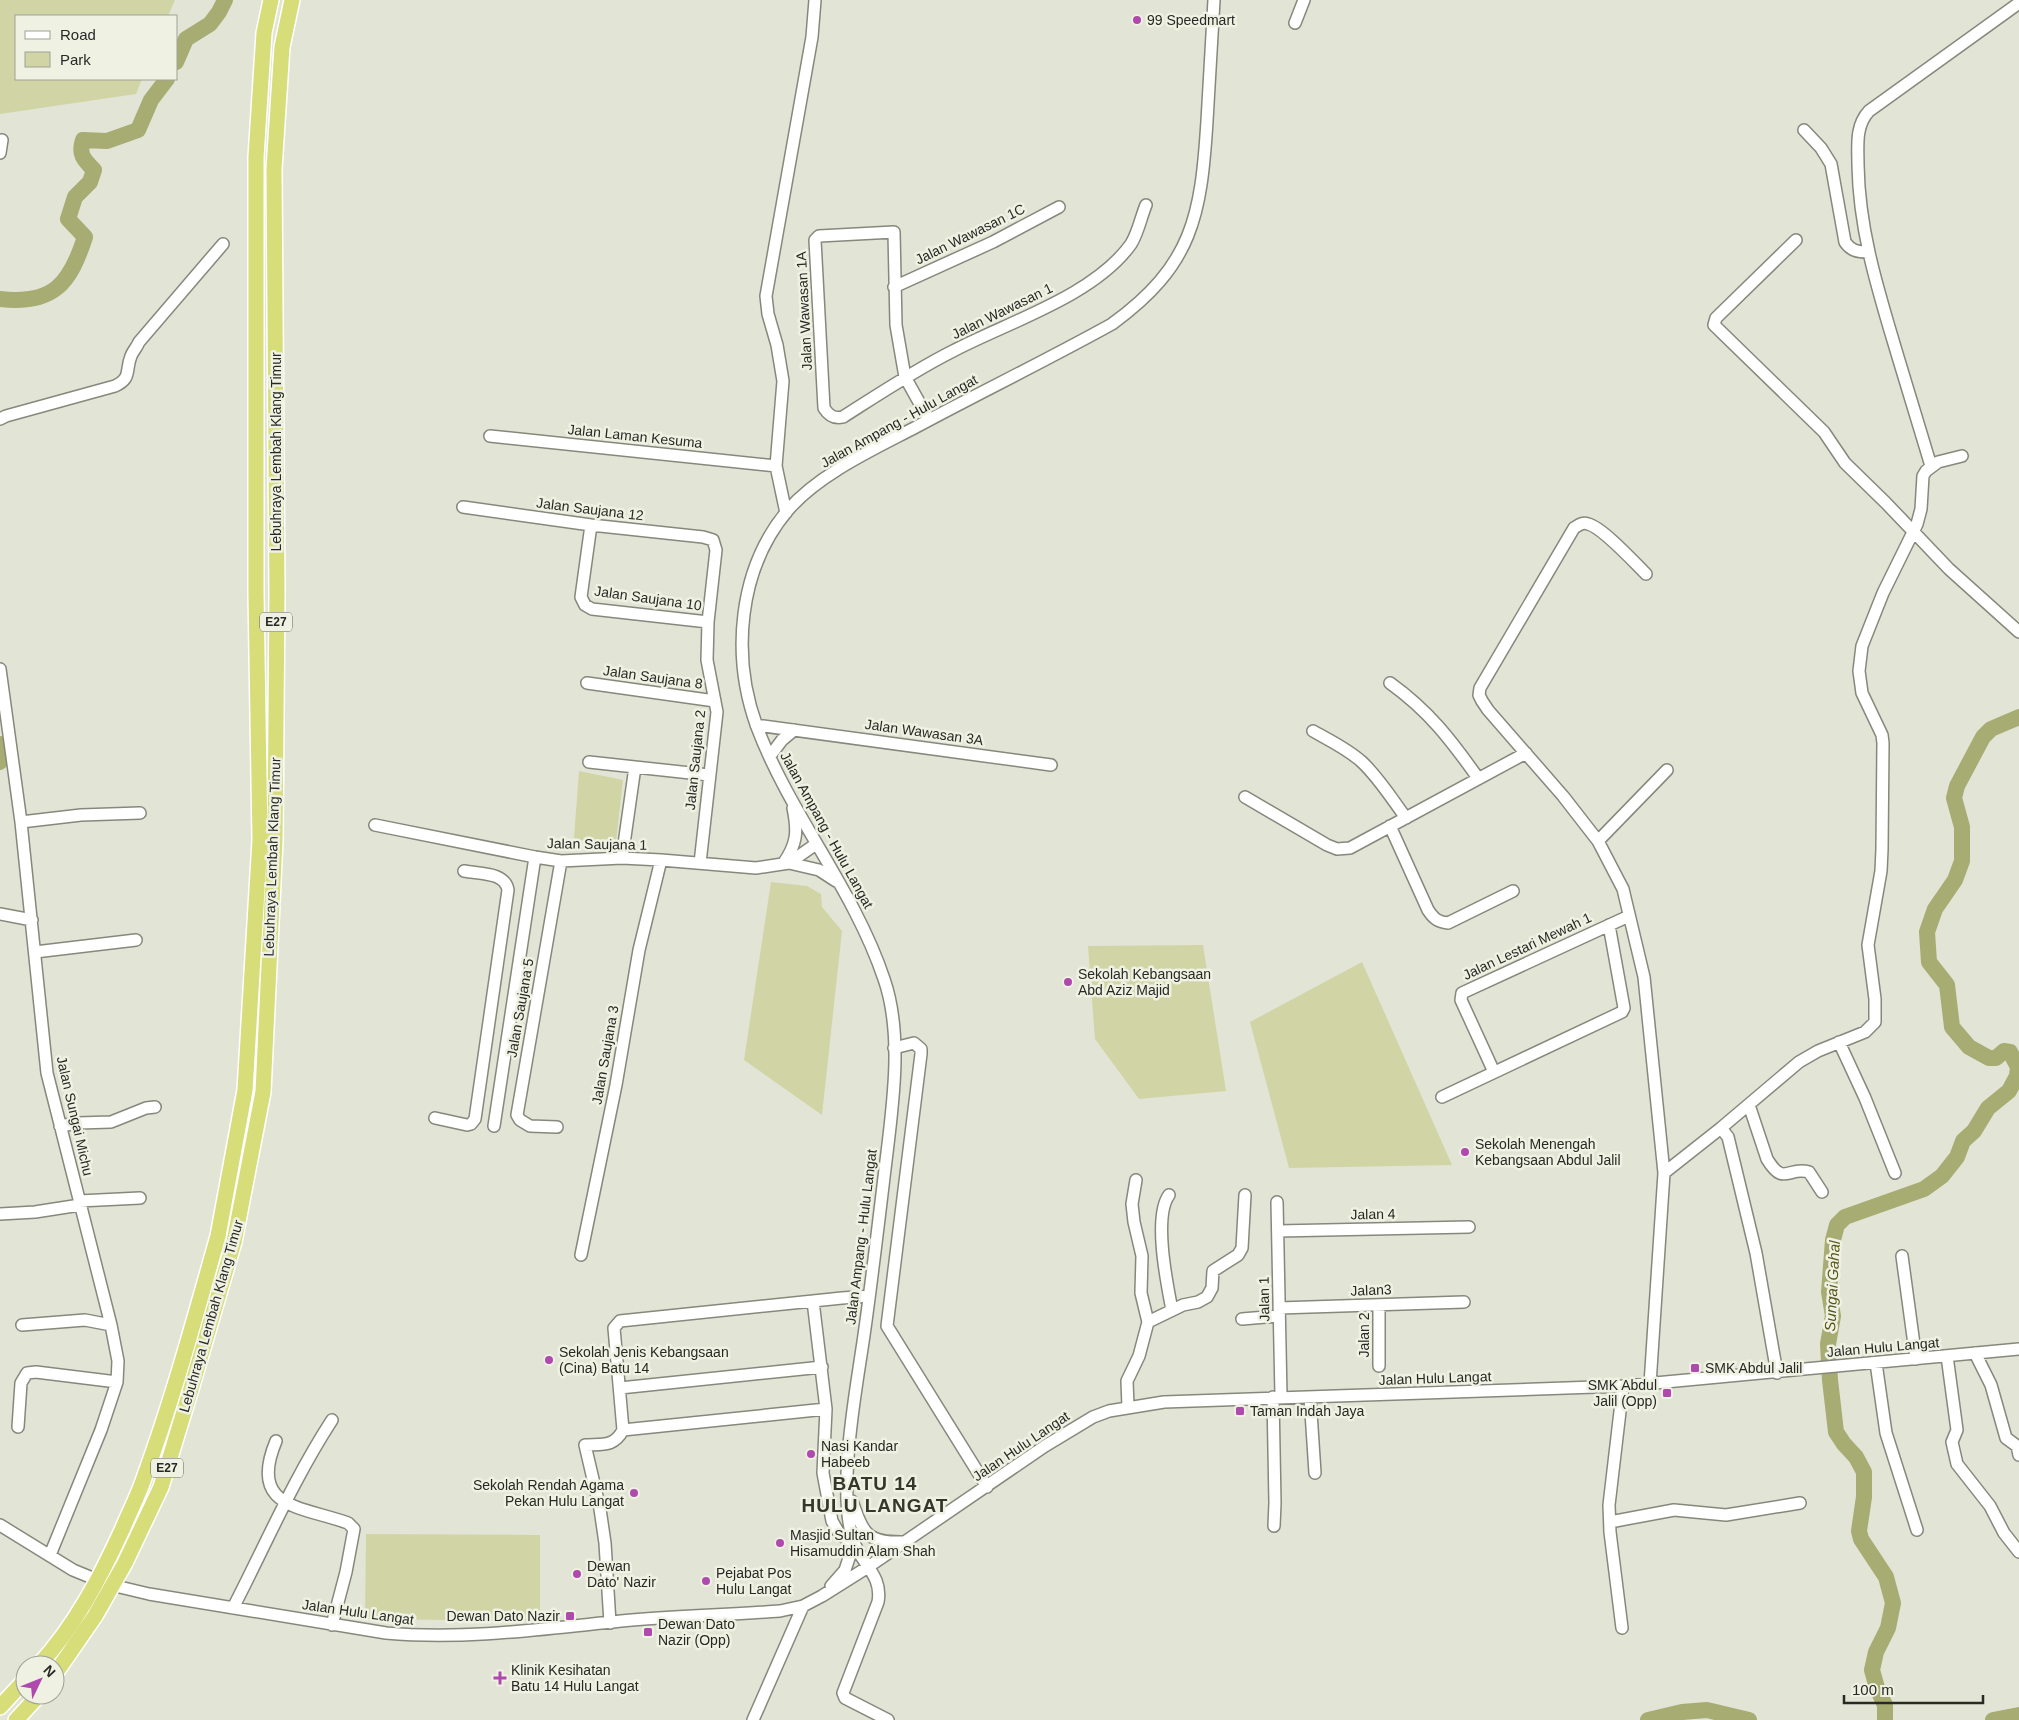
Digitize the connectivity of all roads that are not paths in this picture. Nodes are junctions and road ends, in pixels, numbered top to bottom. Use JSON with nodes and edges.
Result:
{"nodes":[{"id":1,"x":271,"y":0,"type":"edge"},
{"id":2,"x":292,"y":0,"type":"edge"},
{"id":3,"x":815,"y":0,"type":"edge"},
{"id":4,"x":1214,"y":0,"type":"edge"},
{"id":5,"x":1304,"y":0,"type":"edge"},
{"id":6,"x":2019,"y":3,"type":"edge"},
{"id":7,"x":1295,"y":23,"type":"dead end"},
{"id":8,"x":1804,"y":130,"type":"dead end"},
{"id":9,"x":2,"y":140,"type":"dead end"},
{"id":10,"x":0,"y":153,"type":"edge"},
{"id":11,"x":1146,"y":205,"type":"dead end"},
{"id":12,"x":1059,"y":207,"type":"dead end"},
{"id":13,"x":1796,"y":240,"type":"dead end"},
{"id":14,"x":223,"y":244,"type":"dead end"},
{"id":15,"x":1868,"y":252,"type":"junction"},
{"id":16,"x":894,"y":287,"type":"junction"},
{"id":17,"x":905,"y":377,"type":"junction"},
{"id":18,"x":843,"y":417,"type":"joint"},
{"id":19,"x":0,"y":419,"type":"edge"},
{"id":20,"x":929,"y":420,"type":"junction"},
{"id":21,"x":490,"y":436,"type":"dead end"},
{"id":22,"x":1962,"y":456,"type":"dead end"},
{"id":23,"x":776,"y":466,"type":"junction"},
{"id":24,"x":1931,"y":466,"type":"junction"},
{"id":25,"x":463,"y":507,"type":"dead end"},
{"id":26,"x":786,"y":513,"type":"junction"},
{"id":27,"x":591,"y":525,"type":"junction"},
{"id":28,"x":1913,"y":532,"type":"junction"},
{"id":29,"x":713,"y":540,"type":"joint"},
{"id":30,"x":1646,"y":574,"type":"dead end"},
{"id":31,"x":708,"y":622,"type":"junction"},
{"id":32,"x":2019,"y":632,"type":"edge"},
{"id":33,"x":0,"y":669,"type":"edge"},
{"id":34,"x":586,"y":683,"type":"dead end"},
{"id":35,"x":1390,"y":684,"type":"dead end"},
{"id":36,"x":715,"y":701,"type":"junction"},
{"id":37,"x":756,"y":725,"type":"junction"},
{"id":38,"x":794,"y":730,"type":"junction"},
{"id":39,"x":1312,"y":730,"type":"dead end"},
{"id":40,"x":1526,"y":752,"type":"junction"},
{"id":41,"x":770,"y":756,"type":"junction"},
{"id":42,"x":589,"y":762,"type":"dead end"},
{"id":43,"x":1051,"y":765,"type":"dead end"},
{"id":44,"x":635,"y":766,"type":"junction"},
{"id":45,"x":1667,"y":770,"type":"dead end"},
{"id":46,"x":709,"y":775,"type":"junction"},
{"id":47,"x":1478,"y":778,"type":"junction"},
{"id":48,"x":1245,"y":796,"type":"dead end"},
{"id":49,"x":792,"y":800,"type":"junction"},
{"id":50,"x":140,"y":813,"type":"dead end"},
{"id":51,"x":1406,"y":818,"type":"junction"},
{"id":52,"x":21,"y":822,"type":"junction"},
{"id":53,"x":375,"y":825,"type":"dead end"},
{"id":54,"x":1390,"y":826,"type":"junction"},
{"id":55,"x":1598,"y":841,"type":"junction"},
{"id":56,"x":816,"y":844,"type":"junction"},
{"id":57,"x":535,"y":858,"type":"junction"},
{"id":58,"x":622,"y":858,"type":"junction"},
{"id":59,"x":660,"y":860,"type":"junction"},
{"id":60,"x":561,"y":861,"type":"junction"},
{"id":61,"x":700,"y":863,"type":"junction"},
{"id":62,"x":786,"y":864,"type":"junction"},
{"id":63,"x":464,"y":871,"type":"dead end"},
{"id":64,"x":839,"y":884,"type":"junction"},
{"id":65,"x":1513,"y":891,"type":"dead end"},
{"id":66,"x":0,"y":914,"type":"edge"},
{"id":67,"x":1629,"y":916,"type":"junction"},
{"id":68,"x":32,"y":920,"type":"junction"},
{"id":69,"x":1609,"y":925,"type":"junction"},
{"id":70,"x":136,"y":940,"type":"dead end"},
{"id":71,"x":35,"y":952,"type":"junction"},
{"id":72,"x":491,"y":1006,"type":"junction"},
{"id":73,"x":512,"y":1008,"type":"junction"},
{"id":74,"x":1839,"y":1042,"type":"junction"},
{"id":75,"x":894,"y":1048,"type":"junction"},
{"id":76,"x":1494,"y":1072,"type":"junction"},
{"id":77,"x":1442,"y":1097,"type":"dead end"},
{"id":78,"x":1749,"y":1104,"type":"junction"},
{"id":79,"x":155,"y":1108,"type":"dead end"},
{"id":80,"x":435,"y":1118,"type":"dead end"},
{"id":81,"x":60,"y":1126,"type":"junction"},
{"id":82,"x":494,"y":1126,"type":"dead end"},
{"id":83,"x":558,"y":1126,"type":"dead end"},
{"id":84,"x":1721,"y":1128,"type":"junction"},
{"id":85,"x":1664,"y":1173,"type":"junction"},
{"id":86,"x":1895,"y":1173,"type":"dead end"},
{"id":87,"x":1136,"y":1180,"type":"dead end"},
{"id":88,"x":1822,"y":1192,"type":"dead end"},
{"id":89,"x":1169,"y":1195,"type":"dead end"},
{"id":90,"x":1244,"y":1195,"type":"dead end"},
{"id":91,"x":140,"y":1198,"type":"dead end"},
{"id":92,"x":1277,"y":1202,"type":"dead end"},
{"id":93,"x":79,"y":1203,"type":"junction"},
{"id":94,"x":0,"y":1214,"type":"edge"},
{"id":95,"x":1468,"y":1227,"type":"dead end"},
{"id":96,"x":1278,"y":1231,"type":"junction"},
{"id":97,"x":581,"y":1255,"type":"dead end"},
{"id":98,"x":1902,"y":1256,"type":"dead end"},
{"id":99,"x":869,"y":1296,"type":"junction"},
{"id":100,"x":813,"y":1301,"type":"junction"},
{"id":101,"x":1464,"y":1302,"type":"dead end"},
{"id":102,"x":1379,"y":1305,"type":"junction"},
{"id":103,"x":1172,"y":1310,"type":"junction"},
{"id":104,"x":1279,"y":1312,"type":"junction"},
{"id":105,"x":1242,"y":1319,"type":"dead end"},
{"id":106,"x":1148,"y":1322,"type":"junction"},
{"id":107,"x":22,"y":1325,"type":"dead end"},
{"id":108,"x":112,"y":1325,"type":"junction"},
{"id":109,"x":2019,"y":1349,"type":"edge"},
{"id":110,"x":1975,"y":1353,"type":"junction"},
{"id":111,"x":1948,"y":1356,"type":"junction"},
{"id":112,"x":1916,"y":1359,"type":"junction"},
{"id":113,"x":1876,"y":1362,"type":"junction"},
{"id":114,"x":1379,"y":1366,"type":"dead end"},
{"id":115,"x":822,"y":1367,"type":"junction"},
{"id":116,"x":1777,"y":1373,"type":"junction"},
{"id":117,"x":117,"y":1382,"type":"junction"},
{"id":118,"x":1650,"y":1384,"type":"junction"},
{"id":119,"x":1623,"y":1386,"type":"junction"},
{"id":120,"x":620,"y":1388,"type":"junction"},
{"id":121,"x":1277,"y":1396,"type":"junction"},
{"id":122,"x":1310,"y":1397,"type":"junction"},
{"id":123,"x":1128,"y":1407,"type":"junction"},
{"id":124,"x":826,"y":1409,"type":"junction"},
{"id":125,"x":332,"y":1420,"type":"dead end"},
{"id":126,"x":18,"y":1427,"type":"dead end"},
{"id":127,"x":623,"y":1430,"type":"junction"},
{"id":128,"x":276,"y":1441,"type":"dead end"},
{"id":129,"x":2019,"y":1455,"type":"edge"},
{"id":130,"x":1315,"y":1473,"type":"dead end"},
{"id":131,"x":987,"y":1487,"type":"junction"},
{"id":132,"x":847,"y":1488,"type":"junction"},
{"id":133,"x":284,"y":1502,"type":"junction"},
{"id":134,"x":1800,"y":1503,"type":"dead end"},
{"id":135,"x":1610,"y":1522,"type":"junction"},
{"id":136,"x":0,"y":1525,"type":"edge"},
{"id":137,"x":1274,"y":1526,"type":"dead end"},
{"id":138,"x":1917,"y":1530,"type":"dead end"},
{"id":139,"x":906,"y":1542,"type":"junction"},
{"id":140,"x":854,"y":1543,"type":"junction"},
{"id":141,"x":2019,"y":1552,"type":"edge"},
{"id":142,"x":50,"y":1555,"type":"junction"},
{"id":143,"x":868,"y":1567,"type":"junction"},
{"id":144,"x":803,"y":1606,"type":"junction"},
{"id":145,"x":233,"y":1608,"type":"junction"},
{"id":146,"x":610,"y":1623,"type":"junction"},
{"id":147,"x":332,"y":1626,"type":"junction"},
{"id":148,"x":1622,"y":1628,"type":"dead end"},
{"id":149,"x":48,"y":1655,"type":"edge"},
{"id":150,"x":65,"y":1660,"type":"edge"},
{"id":151,"x":15,"y":1691,"type":"edge"},
{"id":152,"x":30,"y":1705,"type":"edge"},
{"id":153,"x":0,"y":1707,"type":"edge"},
{"id":154,"x":16,"y":1720,"type":"edge"},
{"id":155,"x":753,"y":1720,"type":"edge"},
{"id":156,"x":888,"y":1720,"type":"edge"}],
"edges":[{"from":1,"to":149,"type":"highway","name":"Lebuhraya Lembah Klang Timur","number":"E27","bridge":true},
{"from":2,"to":150,"type":"highway","name":"Lebuhraya Lembah Klang Timur","number":"E27","bridge":true},
{"from":3,"to":23,"type":"street"},
{"from":4,"to":20,"type":"street","name":"Jalan Ampang - Hulu Langat"},
{"from":5,"to":7,"type":"street"},
{"from":6,"to":15,"type":"street"},
{"from":8,"to":15,"type":"street"},
{"from":9,"to":10,"type":"street"},
{"from":11,"to":17,"type":"street","name":"Jalan Wawasan 1"},
{"from":12,"to":16,"type":"street","name":"Jalan Wawasan 1C"},
{"from":13,"to":28,"type":"street"},
{"from":14,"to":19,"type":"street"},
{"from":15,"to":24,"type":"street"},
{"from":16,"to":17,"type":"street"},
{"from":16,"to":18,"type":"street","name":"Jalan Wawasan 1A"},
{"from":17,"to":18,"type":"street","name":"Jalan Wawasan 1"},
{"from":17,"to":20,"type":"street"},
{"from":20,"to":26,"type":"street","name":"Jalan Ampang - Hulu Langat"},
{"from":21,"to":23,"type":"street","name":"Jalan Laman Kesuma"},
{"from":22,"to":24,"type":"street"},
{"from":23,"to":26,"type":"street"},
{"from":24,"to":28,"type":"street"},
{"from":25,"to":27,"type":"street","name":"Jalan Saujana 12"},
{"from":26,"to":37,"type":"street","name":"Jalan Ampang - Hulu Langat"},
{"from":27,"to":29,"type":"street","name":"Jalan Saujana 12"},
{"from":27,"to":31,"type":"street","name":"Jalan Saujana 10"},
{"from":28,"to":32,"type":"street"},
{"from":28,"to":74,"type":"street"},
{"from":29,"to":31,"type":"street","name":"Jalan Saujana 2"},
{"from":30,"to":40,"type":"street"},
{"from":31,"to":36,"type":"street","name":"Jalan Saujana 2"},
{"from":33,"to":52,"type":"street","name":"Jalan Sungai Michu"},
{"from":34,"to":36,"type":"street","name":"Jalan Saujana 8"},
{"from":35,"to":47,"type":"street"},
{"from":36,"to":46,"type":"street","name":"Jalan Saujana 2"},
{"from":37,"to":38,"type":"street","name":"Jalan Wawasan 3A"},
{"from":37,"to":41,"type":"street","name":"Jalan Ampang - Hulu Langat"},
{"from":38,"to":41,"type":"street"},
{"from":38,"to":43,"type":"street","name":"Jalan Wawasan 3A"},
{"from":39,"to":51,"type":"street"},
{"from":40,"to":47,"type":"street"},
{"from":40,"to":55,"type":"street"},
{"from":41,"to":49,"type":"street","name":"Jalan Ampang - Hulu Langat"},
{"from":42,"to":44,"type":"street"},
{"from":44,"to":46,"type":"street"},
{"from":44,"to":58,"type":"street"},
{"from":45,"to":55,"type":"street"},
{"from":46,"to":61,"type":"street","name":"Jalan Saujana 2"},
{"from":47,"to":51,"type":"street"},
{"from":48,"to":54,"type":"street"},
{"from":49,"to":56,"type":"street","name":"Jalan Ampang - Hulu Langat"},
{"from":49,"to":62,"type":"street"},
{"from":50,"to":52,"type":"street"},
{"from":51,"to":54,"type":"street"},
{"from":52,"to":68,"type":"street","name":"Jalan Sungai Michu"},
{"from":53,"to":57,"type":"street","name":"Jalan Saujana 1"},
{"from":54,"to":65,"type":"street"},
{"from":55,"to":67,"type":"street"},
{"from":56,"to":62,"type":"street","name":"Jalan Saujana 1"},
{"from":56,"to":64,"type":"street","name":"Jalan Ampang - Hulu Langat"},
{"from":57,"to":60,"type":"street","name":"Jalan Saujana 1"},
{"from":57,"to":73,"type":"street","name":"Jalan Saujana 5"},
{"from":58,"to":59,"type":"street","name":"Jalan Saujana 1"},
{"from":58,"to":60,"type":"street","name":"Jalan Saujana 1"},
{"from":59,"to":61,"type":"street","name":"Jalan Saujana 1"},
{"from":59,"to":97,"type":"street","name":"Jalan Saujana 3"},
{"from":60,"to":83,"type":"street","name":"Jalan Saujana 5"},
{"from":61,"to":62,"type":"street","name":"Jalan Saujana 1"},
{"from":62,"to":64,"type":"street"},
{"from":63,"to":72,"type":"street"},
{"from":64,"to":75,"type":"street","name":"Jalan Ampang - Hulu Langat"},
{"from":66,"to":68,"type":"street"},
{"from":67,"to":69,"type":"street","name":"Jalan Lestari Mewah 1"},
{"from":67,"to":85,"type":"street"},
{"from":68,"to":71,"type":"street","name":"Jalan Sungai Michu"},
{"from":69,"to":76,"type":"street"},
{"from":69,"to":76,"type":"street","name":"Jalan Lestari Mewah 1"},
{"from":70,"to":71,"type":"street"},
{"from":71,"to":81,"type":"street","name":"Jalan Sungai Michu"},
{"from":72,"to":73,"type":"street"},
{"from":72,"to":80,"type":"street"},
{"from":73,"to":82,"type":"street","name":"Jalan Saujana 5"},
{"from":74,"to":78,"type":"street"},
{"from":74,"to":86,"type":"street"},
{"from":75,"to":99,"type":"street","name":"Jalan Ampang - Hulu Langat"},
{"from":75,"to":131,"type":"street"},
{"from":76,"to":77,"type":"street"},
{"from":78,"to":84,"type":"street"},
{"from":78,"to":88,"type":"street"},
{"from":79,"to":81,"type":"street"},
{"from":81,"to":93,"type":"street","name":"Jalan Sungai Michu"},
{"from":84,"to":85,"type":"street"},
{"from":84,"to":116,"type":"street"},
{"from":85,"to":118,"type":"street"},
{"from":87,"to":106,"type":"street"},
{"from":89,"to":103,"type":"street"},
{"from":90,"to":103,"type":"street"},
{"from":91,"to":93,"type":"street"},
{"from":92,"to":96,"type":"street","name":"Jalan 1"},
{"from":93,"to":94,"type":"street"},
{"from":93,"to":108,"type":"street","name":"Jalan Sungai Michu"},
{"from":95,"to":96,"type":"street","name":"Jalan 4"},
{"from":96,"to":104,"type":"street","name":"Jalan 1"},
{"from":98,"to":112,"type":"street"},
{"from":99,"to":100,"type":"street"},
{"from":99,"to":132,"type":"street","name":"Jalan Ampang - Hulu Langat"},
{"from":100,"to":115,"type":"street"},
{"from":100,"to":120,"type":"street"},
{"from":101,"to":102,"type":"street","name":"Jalan3"},
{"from":102,"to":104,"type":"street","name":"Jalan3"},
{"from":102,"to":114,"type":"street","name":"Jalan 2"},
{"from":103,"to":106,"type":"street"},
{"from":104,"to":105,"type":"street","name":"Jalan3"},
{"from":104,"to":121,"type":"street","name":"Jalan 1"},
{"from":106,"to":123,"type":"street"},
{"from":107,"to":108,"type":"street"},
{"from":108,"to":117,"type":"street","name":"Jalan Sungai Michu"},
{"from":109,"to":110,"type":"street","name":"Jalan Hulu Langat"},
{"from":110,"to":111,"type":"street","name":"Jalan Hulu Langat"},
{"from":110,"to":129,"type":"street"},
{"from":111,"to":112,"type":"street","name":"Jalan Hulu Langat"},
{"from":111,"to":141,"type":"street"},
{"from":112,"to":113,"type":"street","name":"Jalan Hulu Langat"},
{"from":113,"to":116,"type":"street","name":"Jalan Hulu Langat"},
{"from":113,"to":138,"type":"street"},
{"from":115,"to":120,"type":"street"},
{"from":115,"to":124,"type":"street"},
{"from":116,"to":118,"type":"street","name":"Jalan Hulu Langat"},
{"from":117,"to":126,"type":"street"},
{"from":117,"to":142,"type":"street","name":"Jalan Sungai Michu"},
{"from":118,"to":119,"type":"street","name":"Jalan Hulu Langat"},
{"from":119,"to":122,"type":"street","name":"Jalan Hulu Langat"},
{"from":119,"to":135,"type":"street"},
{"from":120,"to":127,"type":"street"},
{"from":121,"to":122,"type":"street","name":"Jalan Hulu Langat"},
{"from":121,"to":123,"type":"street","name":"Jalan Hulu Langat"},
{"from":121,"to":137,"type":"street","name":"Jalan 1"},
{"from":122,"to":130,"type":"street"},
{"from":123,"to":131,"type":"street","name":"Jalan Hulu Langat"},
{"from":124,"to":127,"type":"street"},
{"from":124,"to":140,"type":"street"},
{"from":125,"to":133,"type":"street"},
{"from":127,"to":146,"type":"street"},
{"from":128,"to":133,"type":"street"},
{"from":131,"to":139,"type":"street","name":"Jalan Hulu Langat"},
{"from":132,"to":139,"type":"street"},
{"from":132,"to":140,"type":"street","name":"Jalan Ampang - Hulu Langat"},
{"from":133,"to":145,"type":"street"},
{"from":133,"to":147,"type":"street"},
{"from":134,"to":135,"type":"street"},
{"from":135,"to":148,"type":"street"},
{"from":136,"to":142,"type":"street","name":"Jalan Hulu Langat"},
{"from":139,"to":143,"type":"street","name":"Jalan Hulu Langat"},
{"from":140,"to":143,"type":"street","name":"Jalan Ampang - Hulu Langat"},
{"from":140,"to":144,"type":"street"},
{"from":142,"to":145,"type":"street","name":"Jalan Hulu Langat"},
{"from":143,"to":144,"type":"street","name":"Jalan Hulu Langat"},
{"from":143,"to":156,"type":"street","name":"Jalan Ampang - Hulu Langat"},
{"from":144,"to":146,"type":"street","name":"Jalan Hulu Langat"},
{"from":144,"to":155,"type":"street"},
{"from":145,"to":147,"type":"street","name":"Jalan Hulu Langat"},
{"from":146,"to":147,"type":"street","name":"Jalan Hulu Langat"},
{"from":151,"to":153,"type":"highway"},
{"from":152,"to":154,"type":"highway"}]}
